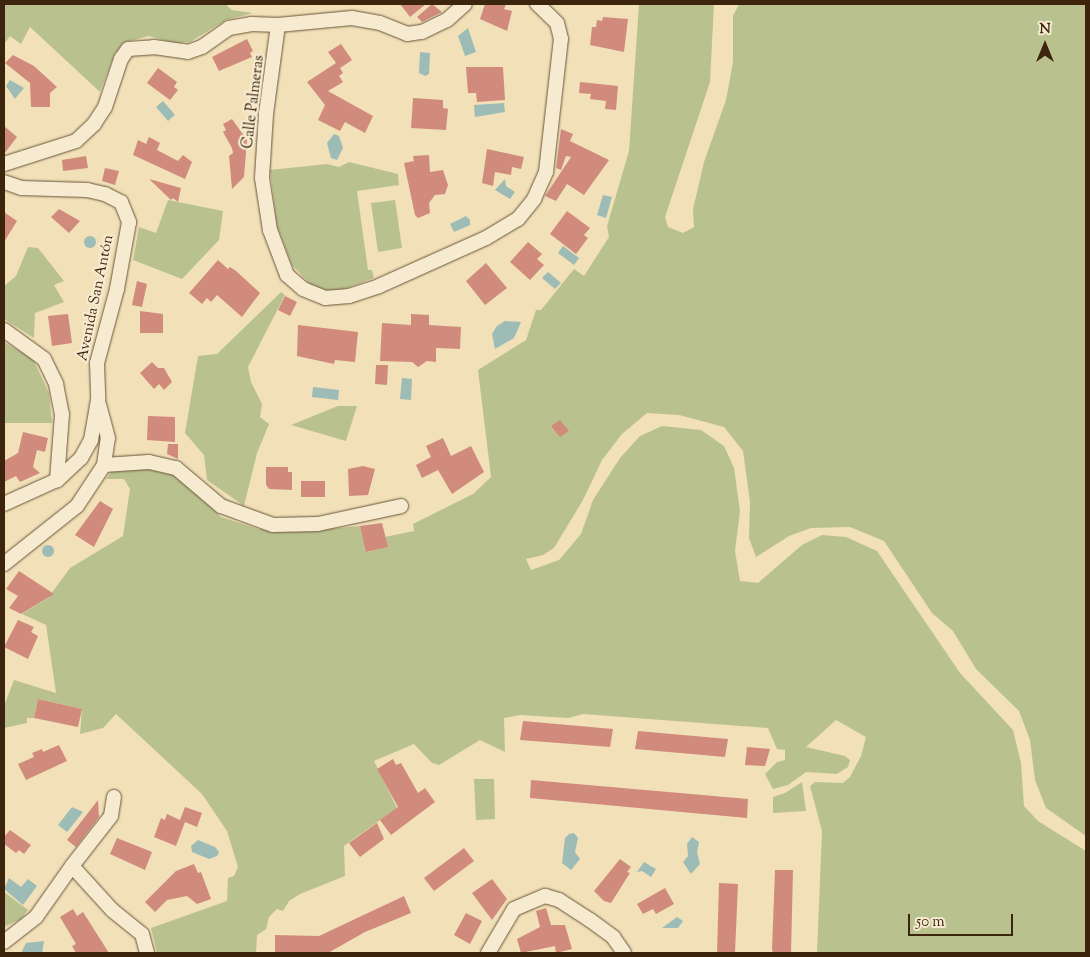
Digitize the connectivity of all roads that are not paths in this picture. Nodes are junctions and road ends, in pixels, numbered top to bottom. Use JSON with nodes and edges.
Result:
{"nodes":[{"id":1,"x":465,"y":4,"type":"edge"},
{"id":2,"x":538,"y":4,"type":"edge"},
{"id":3,"x":278,"y":25,"type":"junction"},
{"id":4,"x":4,"y":164,"type":"edge"},
{"id":5,"x":4,"y":182,"type":"edge"},
{"id":6,"x":4,"y":330,"type":"edge"},
{"id":7,"x":98,"y":400,"type":"junction"},
{"id":8,"x":104,"y":465,"type":"junction"},
{"id":9,"x":57,"y":480,"type":"junction"},
{"id":10,"x":4,"y":504,"type":"edge"},
{"id":11,"x":401,"y":506,"type":"dead end"},
{"id":12,"x":4,"y":564,"type":"edge"},
{"id":13,"x":114,"y":796,"type":"dead end"},
{"id":14,"x":72,"y":866,"type":"junction"},
{"id":15,"x":4,"y":942,"type":"edge"},
{"id":16,"x":147,"y":953,"type":"edge"},
{"id":17,"x":488,"y":953,"type":"edge"},
{"id":18,"x":624,"y":953,"type":"edge"}],
"edges":[{"from":1,"to":3,"type":"street"},
{"from":2,"to":3,"type":"street","name":"Calle Palmeras"},
{"from":3,"to":4,"type":"street"},
{"from":5,"to":7,"type":"street","name":"Avenida San Antón"},
{"from":6,"to":9,"type":"street"},
{"from":7,"to":8,"type":"street"},
{"from":7,"to":9,"type":"street","name":"Avenida San Antón"},
{"from":8,"to":11,"type":"street"},
{"from":8,"to":12,"type":"street"},
{"from":9,"to":10,"type":"street","name":"Avenida San Antón"},
{"from":13,"to":14,"type":"street"},
{"from":14,"to":15,"type":"street"},
{"from":14,"to":16,"type":"street"},
{"from":17,"to":18,"type":"street"}]}
